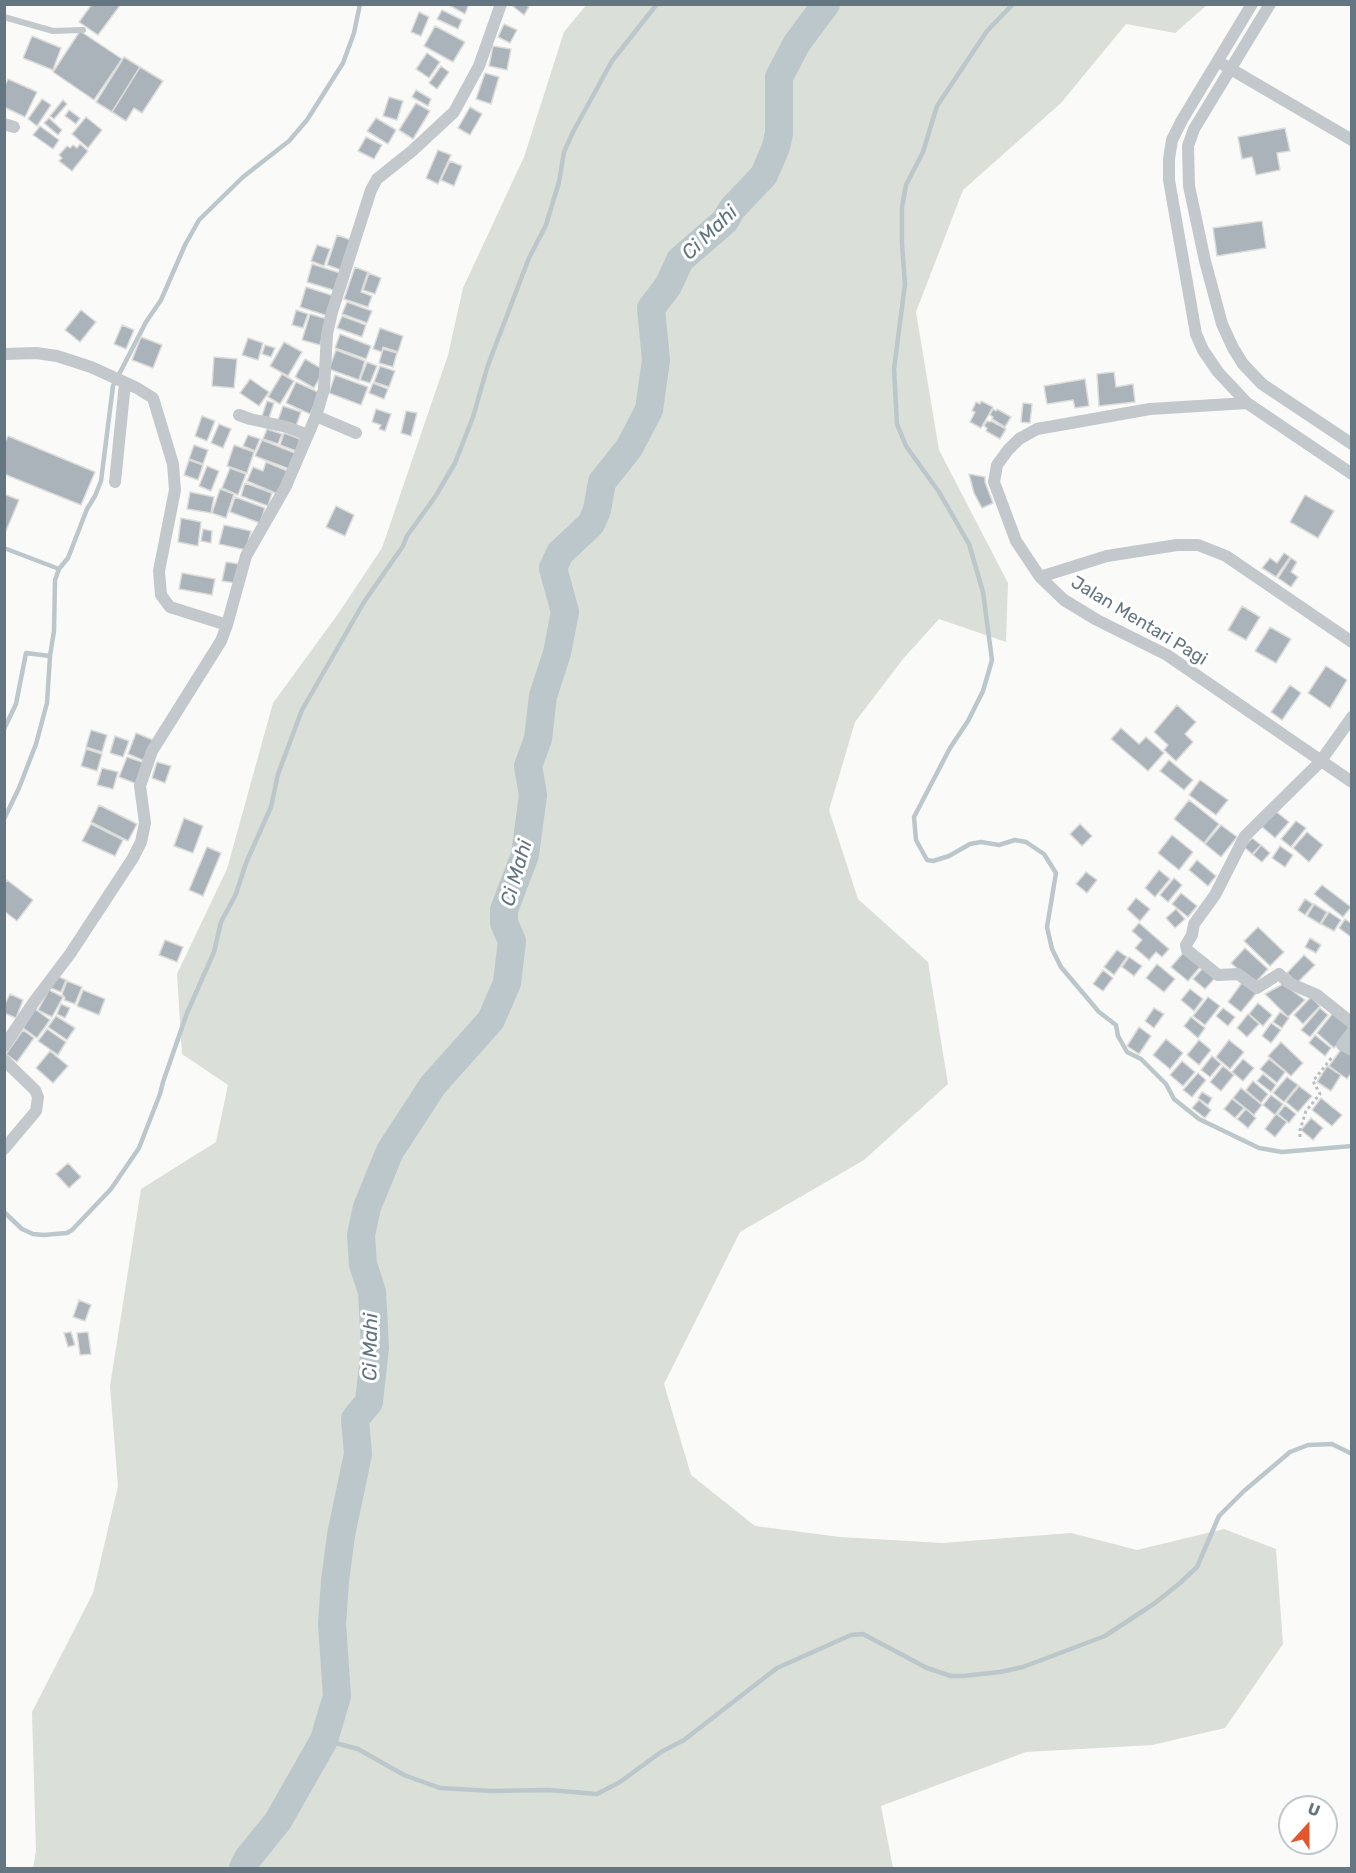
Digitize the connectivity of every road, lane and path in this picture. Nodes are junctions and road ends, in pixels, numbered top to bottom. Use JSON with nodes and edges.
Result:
{"nodes":[{"id":1,"x":501,"y":4,"type":"edge"},
{"id":2,"x":1252,"y":4,"type":"edge"},
{"id":3,"x":1270,"y":4,"type":"edge"},
{"id":4,"x":4,"y":17,"type":"edge"},
{"id":5,"x":83,"y":30,"type":"dead end"},
{"id":6,"x":1218,"y":61,"type":"junction"},
{"id":7,"x":1230,"y":69,"type":"junction"},
{"id":8,"x":1352,"y":140,"type":"edge"},
{"id":9,"x":1169,"y":159,"type":"junction"},
{"id":10,"x":1187,"y":161,"type":"junction"},
{"id":11,"x":4,"y":354,"type":"edge"},
{"id":12,"x":125,"y":383,"type":"junction"},
{"id":13,"x":1247,"y":403,"type":"junction"},
{"id":14,"x":238,"y":415,"type":"dead end"},
{"id":15,"x":316,"y":416,"type":"junction"},
{"id":16,"x":356,"y":433,"type":"dead end"},
{"id":17,"x":308,"y":435,"type":"junction"},
{"id":18,"x":1352,"y":444,"type":"edge"},
{"id":19,"x":1352,"y":474,"type":"edge"},
{"id":20,"x":115,"y":482,"type":"dead end"},
{"id":21,"x":1040,"y":577,"type":"junction"},
{"id":22,"x":227,"y":625,"type":"junction"},
{"id":23,"x":1352,"y":642,"type":"edge"},
{"id":24,"x":1352,"y":717,"type":"edge"},
{"id":25,"x":1320,"y":762,"type":"junction"},
{"id":26,"x":1352,"y":782,"type":"edge"},
{"id":27,"x":1352,"y":1023,"type":"edge"},
{"id":28,"x":1352,"y":1032,"type":"edge"},
{"id":29,"x":4,"y":1046,"type":"edge"},
{"id":30,"x":1347,"y":1048,"type":"edge"},
{"id":31,"x":4,"y":1060,"type":"edge"},
{"id":32,"x":1300,"y":1137,"type":"dead end"},
{"id":33,"x":4,"y":1149,"type":"edge"}],
"edges":[{"from":1,"to":15,"type":"street"},
{"from":2,"to":6,"type":"street"},
{"from":3,"to":7,"type":"street"},
{"from":4,"to":5,"type":"lane"},
{"from":6,"to":7,"type":"street"},
{"from":6,"to":9,"type":"street"},
{"from":7,"to":8,"type":"street"},
{"from":7,"to":10,"type":"street"},
{"from":9,"to":10,"type":"street"},
{"from":9,"to":13,"type":"street"},
{"from":10,"to":18,"type":"street"},
{"from":11,"to":12,"type":"street"},
{"from":12,"to":20,"type":"street"},
{"from":12,"to":22,"type":"street"},
{"from":13,"to":19,"type":"street"},
{"from":13,"to":21,"type":"street","name":"Jalan Mentari Pagi"},
{"from":14,"to":17,"type":"street"},
{"from":15,"to":16,"type":"street"},
{"from":15,"to":17,"type":"street"},
{"from":17,"to":22,"type":"street"},
{"from":21,"to":23,"type":"street"},
{"from":21,"to":25,"type":"street","name":"Jalan Mentari Pagi"},
{"from":22,"to":29,"type":"street"},
{"from":24,"to":25,"type":"street"},
{"from":25,"to":26,"type":"street","name":"Jalan Mentari Pagi"},
{"from":25,"to":27,"type":"street"},
{"from":28,"to":30,"type":"street"},
{"from":30,"to":32,"type":"path"},
{"from":31,"to":33,"type":"street"}]}
